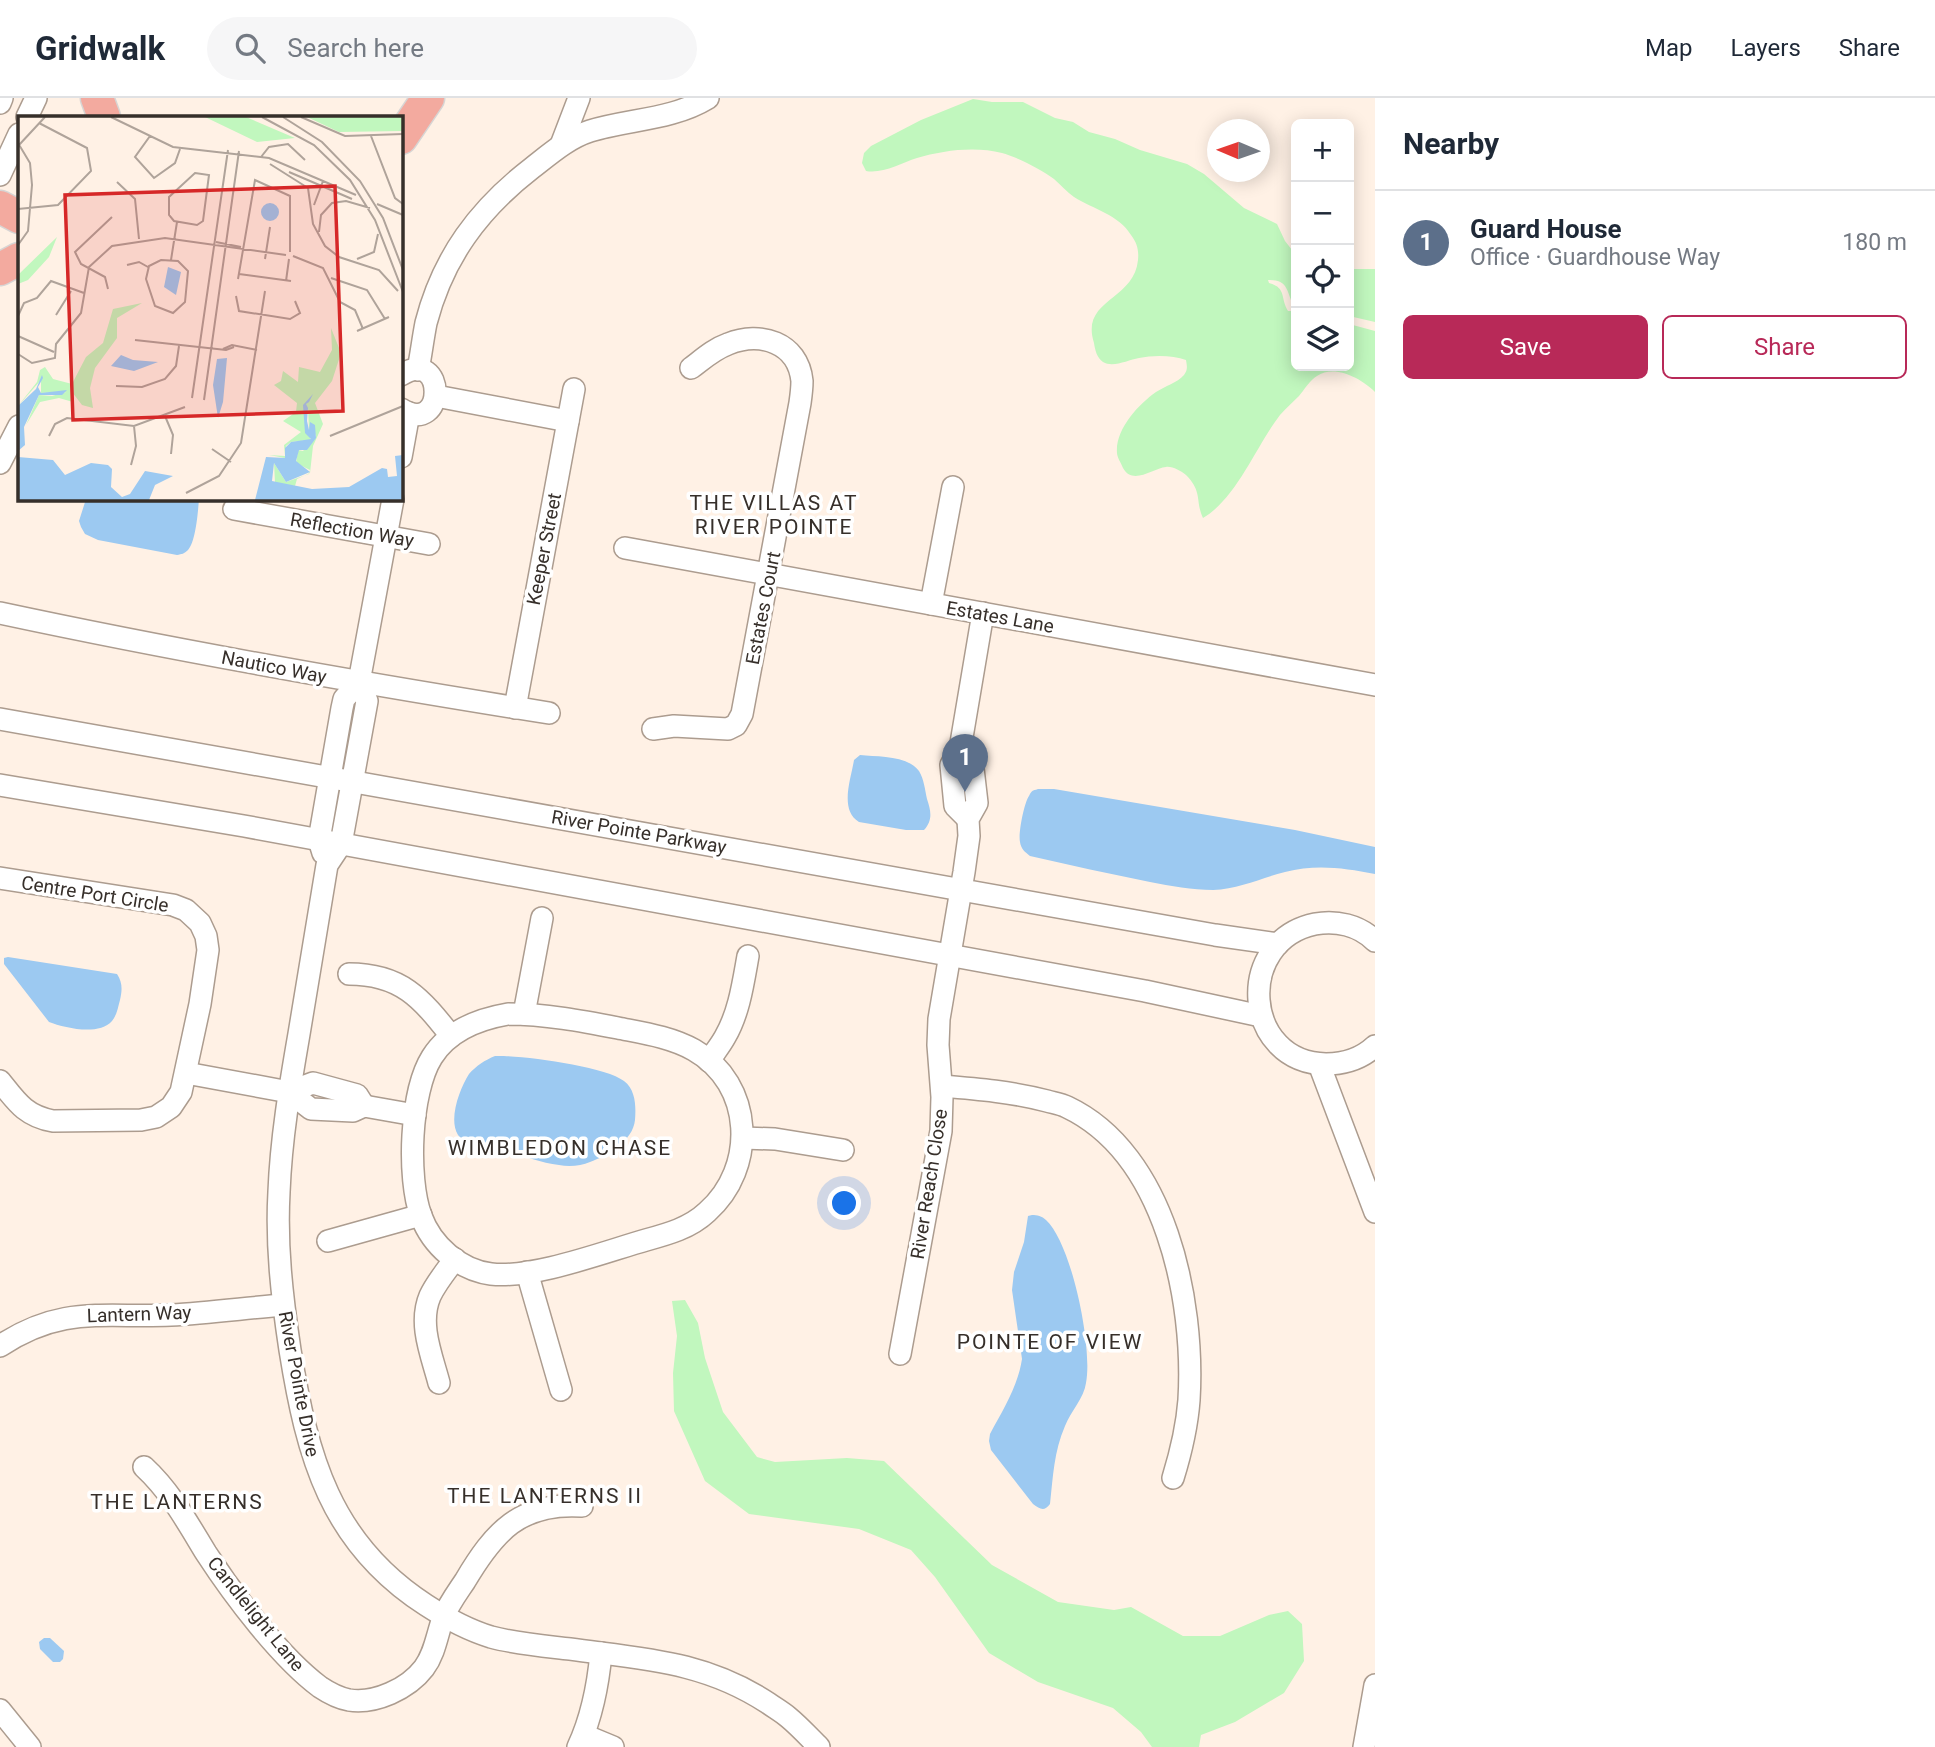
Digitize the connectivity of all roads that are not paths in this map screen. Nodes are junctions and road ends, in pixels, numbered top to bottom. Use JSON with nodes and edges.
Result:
{"nodes":[{"id":1,"x":2,"y":98,"type":"edge"},
{"id":2,"x":36,"y":98,"type":"edge"},
{"id":3,"x":97,"y":98,"type":"edge"},
{"id":4,"x":410,"y":98,"type":"edge"},
{"id":5,"x":428,"y":98,"type":"edge"},
{"id":6,"x":579,"y":98,"type":"edge"},
{"id":7,"x":708,"y":98,"type":"edge"},
{"id":8,"x":0,"y":103,"type":"edge"},
{"id":9,"x":27,"y":116,"type":"edge"},
{"id":10,"x":104,"y":116,"type":"edge"},
{"id":11,"x":399,"y":116,"type":"edge"},
{"id":12,"x":18,"y":136,"type":"edge"},
{"id":13,"x":402,"y":137,"type":"edge"},
{"id":14,"x":561,"y":145,"type":"junction"},
{"id":15,"x":0,"y":175,"type":"edge"},
{"id":16,"x":0,"y":190,"type":"edge"},
{"id":17,"x":18,"y":198,"type":"edge"},
{"id":18,"x":0,"y":208,"type":"edge"},
{"id":19,"x":18,"y":217,"type":"edge"},
{"id":20,"x":18,"y":260,"type":"edge"},
{"id":21,"x":0,"y":269,"type":"edge"},
{"id":22,"x":691,"y":368,"type":"dead end"},
{"id":23,"x":409,"y":373,"type":"edge"},
{"id":24,"x":574,"y":389,"type":"dead end"},
{"id":25,"x":436,"y":396,"type":"junction"},
{"id":26,"x":405,"y":411,"type":"edge"},
{"id":27,"x":568,"y":421,"type":"junction"},
{"id":28,"x":18,"y":428,"type":"edge"},
{"id":29,"x":402,"y":446,"type":"edge"},
{"id":30,"x":0,"y":463,"type":"edge"},
{"id":31,"x":953,"y":487,"type":"dead end"},
{"id":32,"x":393,"y":500,"type":"edge"},
{"id":33,"x":234,"y":509,"type":"dead end"},
{"id":34,"x":386,"y":536,"type":"junction"},
{"id":35,"x":429,"y":544,"type":"dead end"},
{"id":36,"x":625,"y":548,"type":"dead end"},
{"id":37,"x":770,"y":573,"type":"junction"},
{"id":38,"x":931,"y":604,"type":"junction"},
{"id":39,"x":0,"y":613,"type":"edge"},
{"id":40,"x":983,"y":614,"type":"junction"},
{"id":41,"x":359,"y":682,"type":"junction"},
{"id":42,"x":1375,"y":685,"type":"edge"},
{"id":43,"x":514,"y":708,"type":"junction"},
{"id":44,"x":549,"y":713,"type":"dead end"},
{"id":45,"x":0,"y":719,"type":"edge"},
{"id":46,"x":653,"y":729,"type":"dead end"},
{"id":47,"x":329,"y":777,"type":"junction"},
{"id":48,"x":352,"y":781,"type":"junction"},
{"id":49,"x":0,"y":785,"type":"edge"},
{"id":50,"x":319,"y":840,"type":"junction"},
{"id":51,"x":341,"y":844,"type":"junction"},
{"id":52,"x":327,"y":865,"type":"junction"},
{"id":53,"x":0,"y":878,"type":"edge"},
{"id":54,"x":961,"y":889,"type":"junction"},
{"id":55,"x":542,"y":918,"type":"dead end"},
{"id":56,"x":1375,"y":941,"type":"edge"},
{"id":57,"x":1278,"y":944,"type":"junction"},
{"id":58,"x":748,"y":956,"type":"dead end"},
{"id":59,"x":949,"y":956,"type":"junction"},
{"id":60,"x":349,"y":974,"type":"dead end"},
{"id":61,"x":524,"y":1014,"type":"junction"},
{"id":62,"x":1261,"y":1016,"type":"junction"},
{"id":63,"x":451,"y":1037,"type":"junction"},
{"id":64,"x":1375,"y":1046,"type":"edge"},
{"id":65,"x":709,"y":1061,"type":"junction"},
{"id":66,"x":1319,"y":1064,"type":"junction"},
{"id":67,"x":186,"y":1073,"type":"junction"},
{"id":68,"x":0,"y":1081,"type":"edge"},
{"id":69,"x":942,"y":1086,"type":"junction"},
{"id":70,"x":289,"y":1092,"type":"junction"},
{"id":71,"x":415,"y":1115,"type":"junction"},
{"id":72,"x":743,"y":1138,"type":"junction"},
{"id":73,"x":843,"y":1150,"type":"dead end"},
{"id":74,"x":1370,"y":1184,"type":"edge"},
{"id":75,"x":1375,"y":1212,"type":"edge"},
{"id":76,"x":421,"y":1215,"type":"junction"},
{"id":77,"x":328,"y":1241,"type":"dead end"},
{"id":78,"x":455,"y":1259,"type":"junction"},
{"id":79,"x":527,"y":1272,"type":"junction"},
{"id":80,"x":283,"y":1305,"type":"junction"},
{"id":81,"x":0,"y":1346,"type":"edge"},
{"id":82,"x":900,"y":1354,"type":"dead end"},
{"id":83,"x":439,"y":1383,"type":"dead end"},
{"id":84,"x":561,"y":1390,"type":"dead end"},
{"id":85,"x":144,"y":1467,"type":"dead end"},
{"id":86,"x":1173,"y":1478,"type":"dead end"},
{"id":87,"x":582,"y":1507,"type":"dead end"},
{"id":88,"x":444,"y":1616,"type":"junction"},
{"id":89,"x":601,"y":1653,"type":"junction"},
{"id":90,"x":1375,"y":1685,"type":"edge"},
{"id":91,"x":0,"y":1710,"type":"edge"},
{"id":92,"x":581,"y":1741,"type":"edge"},
{"id":93,"x":30,"y":1747,"type":"edge"},
{"id":94,"x":613,"y":1747,"type":"edge"},
{"id":95,"x":819,"y":1747,"type":"edge"},
{"id":96,"x":1364,"y":1747,"type":"edge"}],
"edges":[{"from":1,"to":8,"type":"street"},
{"from":2,"to":9,"type":"street"},
{"from":3,"to":10,"type":"highway"},
{"from":4,"to":11,"type":"highway"},
{"from":5,"to":13,"type":"highway"},
{"from":6,"to":14,"type":"street"},
{"from":7,"to":14,"type":"street"},
{"from":12,"to":15,"type":"street"},
{"from":14,"to":23,"type":"street"},
{"from":16,"to":17,"type":"highway"},
{"from":18,"to":19,"type":"highway"},
{"from":20,"to":21,"type":"highway"},
{"from":22,"to":37,"type":"street","name":"Estates Court"},
{"from":23,"to":25,"type":"street"},
{"from":24,"to":27,"type":"street","name":"Keeper Street"},
{"from":25,"to":26,"type":"street"},
{"from":25,"to":27,"type":"street"},
{"from":26,"to":29,"type":"street"},
{"from":27,"to":43,"type":"street","name":"Keeper Street"},
{"from":28,"to":30,"type":"street"},
{"from":31,"to":38,"type":"street"},
{"from":32,"to":34,"type":"street"},
{"from":33,"to":34,"type":"street","name":"Reflection Way"},
{"from":34,"to":35,"type":"street","name":"Reflection Way"},
{"from":34,"to":41,"type":"street"},
{"from":36,"to":37,"type":"street","name":"Estates Lane"},
{"from":37,"to":38,"type":"street","name":"Estates Lane"},
{"from":37,"to":46,"type":"street","name":"Estates Court"},
{"from":38,"to":40,"type":"street","name":"Estates Lane"},
{"from":39,"to":41,"type":"street","name":"Nautico Way"},
{"from":40,"to":42,"type":"street","name":"Estates Lane"},
{"from":40,"to":54,"type":"street","name":"River Reach Close"},
{"from":41,"to":43,"type":"street","name":"Nautico Way"},
{"from":41,"to":47,"type":"street","name":"River Pointe Drive"},
{"from":41,"to":48,"type":"street"},
{"from":43,"to":44,"type":"street","name":"Nautico Way"},
{"from":45,"to":47,"type":"street","name":"River Pointe Parkway"},
{"from":47,"to":48,"type":"street","name":"River Pointe Parkway"},
{"from":47,"to":50,"type":"street","name":"River Pointe Drive"},
{"from":48,"to":51,"type":"street"},
{"from":48,"to":54,"type":"street","name":"River Pointe Parkway"},
{"from":49,"to":50,"type":"street"},
{"from":50,"to":51,"type":"street"},
{"from":50,"to":52,"type":"street","name":"River Pointe Drive"},
{"from":51,"to":52,"type":"street","name":"River Pointe Drive"},
{"from":51,"to":59,"type":"street"},
{"from":52,"to":70,"type":"street","name":"River Pointe Drive"},
{"from":53,"to":67,"type":"street","name":"Centre Port Circle"},
{"from":54,"to":57,"type":"street","name":"River Pointe Parkway"},
{"from":54,"to":59,"type":"street","name":"River Reach Close"},
{"from":55,"to":61,"type":"street"},
{"from":56,"to":57,"type":"street"},
{"from":57,"to":62,"type":"street"},
{"from":58,"to":65,"type":"street"},
{"from":59,"to":62,"type":"street"},
{"from":59,"to":69,"type":"street","name":"River Reach Close"},
{"from":60,"to":63,"type":"street"},
{"from":61,"to":63,"type":"street"},
{"from":61,"to":65,"type":"street"},
{"from":62,"to":66,"type":"street"},
{"from":63,"to":71,"type":"street"},
{"from":64,"to":66,"type":"street"},
{"from":65,"to":72,"type":"street"},
{"from":66,"to":74,"type":"street"},
{"from":67,"to":68,"type":"street","name":"Centre Port Circle"},
{"from":67,"to":70,"type":"street"},
{"from":69,"to":82,"type":"street","name":"River Reach Close"},
{"from":69,"to":86,"type":"street"},
{"from":70,"to":71,"type":"street"},
{"from":70,"to":80,"type":"street","name":"River Pointe Drive"},
{"from":71,"to":76,"type":"street"},
{"from":72,"to":73,"type":"street"},
{"from":72,"to":79,"type":"street"},
{"from":74,"to":75,"type":"street"},
{"from":76,"to":77,"type":"street"},
{"from":76,"to":78,"type":"street"},
{"from":78,"to":79,"type":"street"},
{"from":78,"to":83,"type":"street"},
{"from":79,"to":84,"type":"street"},
{"from":80,"to":81,"type":"street","name":"Lantern Way"},
{"from":80,"to":88,"type":"street","name":"River Pointe Drive"},
{"from":85,"to":88,"type":"street","name":"Candlelight Lane"},
{"from":87,"to":88,"type":"street","name":"Candlelight Lane"},
{"from":88,"to":89,"type":"street","name":"River Pointe Drive"},
{"from":89,"to":92,"type":"street"},
{"from":89,"to":95,"type":"street","name":"River Pointe Drive"},
{"from":90,"to":96,"type":"street"},
{"from":91,"to":93,"type":"street"},
{"from":92,"to":94,"type":"street"}]}
